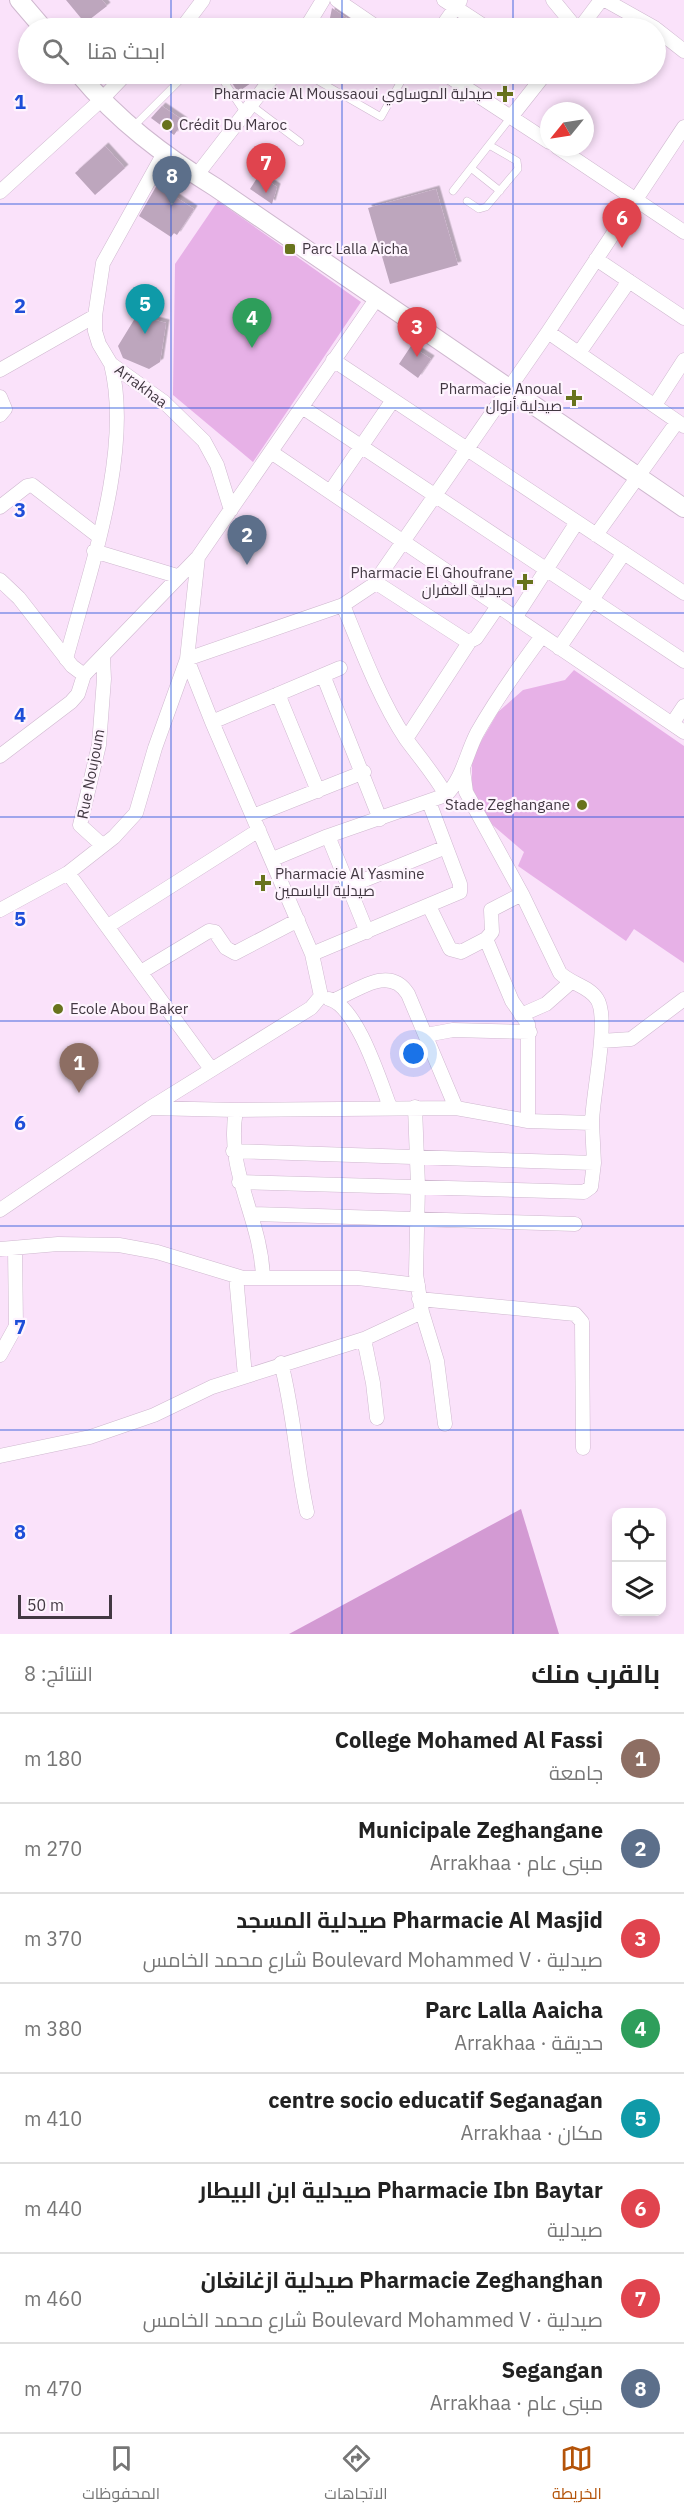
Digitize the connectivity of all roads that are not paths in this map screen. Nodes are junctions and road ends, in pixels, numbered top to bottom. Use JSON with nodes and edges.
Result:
{"nodes":[{"id":1,"x":19,"y":0,"type":"edge"},
{"id":2,"x":203,"y":0,"type":"edge"},
{"id":3,"x":323,"y":0,"type":"edge"},
{"id":4,"x":337,"y":0,"type":"edge"},
{"id":5,"x":552,"y":0,"type":"edge"},
{"id":6,"x":603,"y":0,"type":"edge"},
{"id":7,"x":454,"y":3,"type":"edge"},
{"id":8,"x":34,"y":18,"type":"edge"},
{"id":9,"x":190,"y":18,"type":"edge"},
{"id":10,"x":312,"y":18,"type":"edge"},
{"id":11,"x":363,"y":18,"type":"edge"},
{"id":12,"x":446,"y":18,"type":"edge"},
{"id":13,"x":474,"y":18,"type":"edge"},
{"id":14,"x":569,"y":18,"type":"edge"},
{"id":15,"x":587,"y":18,"type":"edge"},
{"id":16,"x":635,"y":18,"type":"edge"},
{"id":17,"x":666,"y":37,"type":"edge"},
{"id":18,"x":684,"y":51,"type":"edge"},
{"id":19,"x":87,"y":84,"type":"edge"},
{"id":20,"x":116,"y":84,"type":"edge"},
{"id":21,"x":176,"y":84,"type":"edge"},
{"id":22,"x":227,"y":84,"type":"edge"},
{"id":23,"x":267,"y":84,"type":"edge"},
{"id":24,"x":324,"y":84,"type":"edge"},
{"id":25,"x":399,"y":84,"type":"edge"},
{"id":26,"x":460,"y":84,"type":"edge"},
{"id":27,"x":537,"y":84,"type":"edge"},
{"id":28,"x":101,"y":100,"type":"junction"},
{"id":29,"x":248,"y":109,"type":"junction"},
{"id":30,"x":511,"y":117,"type":"junction"},
{"id":31,"x":684,"y":127,"type":"edge"},
{"id":32,"x":131,"y":128,"type":"junction"},
{"id":33,"x":540,"y":136,"type":"edge"},
{"id":34,"x":300,"y":142,"type":"dead end"},
{"id":35,"x":489,"y":145,"type":"junction"},
{"id":36,"x":163,"y":155,"type":"junction"},
{"id":37,"x":571,"y":156,"type":"edge"},
{"id":38,"x":471,"y":168,"type":"junction"},
{"id":39,"x":196,"y":176,"type":"junction"},
{"id":40,"x":453,"y":191,"type":"dead end"},
{"id":41,"x":500,"y":191,"type":"junction"},
{"id":42,"x":0,"y":192,"type":"edge"},
{"id":43,"x":636,"y":199,"type":"junction"},
{"id":44,"x":467,"y":201,"type":"dead end"},
{"id":45,"x":684,"y":232,"type":"edge"},
{"id":46,"x":596,"y":259,"type":"junction"},
{"id":47,"x":629,"y":281,"type":"junction"},
{"id":48,"x":377,"y":298,"type":"junction"},
{"id":49,"x":94,"y":316,"type":"junction"},
{"id":50,"x":684,"y":318,"type":"edge"},
{"id":51,"x":548,"y":332,"type":"junction"},
{"id":52,"x":579,"y":353,"type":"junction"},
{"id":53,"x":333,"y":360,"type":"junction"},
{"id":54,"x":684,"y":360,"type":"edge"},
{"id":55,"x":111,"y":364,"type":"junction"},
{"id":56,"x":0,"y":370,"type":"edge"},
{"id":57,"x":508,"y":387,"type":"junction"},
{"id":58,"x":0,"y":397,"type":"edge"},
{"id":59,"x":393,"y":400,"type":"junction"},
{"id":60,"x":655,"y":405,"type":"junction"},
{"id":61,"x":302,"y":407,"type":"junction"},
{"id":62,"x":0,"y":416,"type":"edge"},
{"id":63,"x":681,"y":424,"type":"edge"},
{"id":64,"x":361,"y":446,"type":"junction"},
{"id":65,"x":467,"y":449,"type":"junction"},
{"id":66,"x":271,"y":452,"type":"junction"},
{"id":67,"x":638,"y":477,"type":"junction"},
{"id":68,"x":330,"y":492,"type":"junction"},
{"id":69,"x":435,"y":496,"type":"junction"},
{"id":70,"x":0,"y":507,"type":"edge"},
{"id":71,"x":684,"y":508,"type":"edge"},
{"id":72,"x":231,"y":510,"type":"junction"},
{"id":73,"x":577,"y":522,"type":"junction"},
{"id":74,"x":596,"y":534,"type":"junction"},
{"id":75,"x":98,"y":536,"type":"junction"},
{"id":76,"x":404,"y":542,"type":"junction"},
{"id":77,"x":94,"y":551,"type":"junction"},
{"id":78,"x":624,"y":553,"type":"junction"},
{"id":79,"x":198,"y":557,"type":"junction"},
{"id":80,"x":546,"y":569,"type":"junction"},
{"id":81,"x":177,"y":576,"type":"junction"},
{"id":82,"x":0,"y":580,"type":"edge"},
{"id":83,"x":375,"y":582,"type":"junction"},
{"id":84,"x":684,"y":593,"type":"edge"},
{"id":85,"x":592,"y":600,"type":"junction"},
{"id":86,"x":343,"y":605,"type":"junction"},
{"id":87,"x":498,"y":606,"type":"junction"},
{"id":88,"x":515,"y":618,"type":"junction"},
{"id":89,"x":542,"y":636,"type":"junction"},
{"id":90,"x":470,"y":641,"type":"junction"},
{"id":91,"x":559,"y":648,"type":"junction"},
{"id":92,"x":103,"y":657,"type":"junction"},
{"id":93,"x":66,"y":659,"type":"junction"},
{"id":94,"x":188,"y":659,"type":"junction"},
{"id":95,"x":684,"y":661,"type":"edge"},
{"id":96,"x":340,"y":668,"type":"dead end"},
{"id":97,"x":84,"y":675,"type":"junction"},
{"id":98,"x":323,"y":675,"type":"junction"},
{"id":99,"x":278,"y":694,"type":"junction"},
{"id":100,"x":684,"y":706,"type":"edge"},
{"id":101,"x":212,"y":722,"type":"junction"},
{"id":102,"x":678,"y":728,"type":"edge"},
{"id":103,"x":406,"y":739,"type":"junction"},
{"id":104,"x":0,"y":756,"type":"edge"},
{"id":105,"x":462,"y":770,"type":"junction"},
{"id":106,"x":364,"y":772,"type":"junction"},
{"id":107,"x":318,"y":791,"type":"junction"},
{"id":108,"x":446,"y":795,"type":"junction"},
{"id":109,"x":429,"y":802,"type":"junction"},
{"id":110,"x":253,"y":816,"type":"junction"},
{"id":111,"x":380,"y":819,"type":"junction"},
{"id":112,"x":259,"y":830,"type":"junction"},
{"id":113,"x":328,"y":836,"type":"junction"},
{"id":114,"x":102,"y":845,"type":"junction"},
{"id":115,"x":446,"y":847,"type":"junction"},
{"id":116,"x":273,"y":859,"type":"junction"},
{"id":117,"x":68,"y":873,"type":"junction"},
{"id":118,"x":347,"y":887,"type":"junction"},
{"id":119,"x":522,"y":894,"type":"junction"},
{"id":120,"x":429,"y":906,"type":"junction"},
{"id":121,"x":0,"y":910,"type":"edge"},
{"id":122,"x":298,"y":920,"type":"junction"},
{"id":123,"x":108,"y":926,"type":"junction"},
{"id":124,"x":367,"y":932,"type":"junction"},
{"id":125,"x":486,"y":939,"type":"junction"},
{"id":126,"x":312,"y":954,"type":"junction"},
{"id":127,"x":141,"y":972,"type":"junction"},
{"id":128,"x":571,"y":982,"type":"junction"},
{"id":129,"x":328,"y":998,"type":"junction"},
{"id":130,"x":684,"y":999,"type":"edge"},
{"id":131,"x":521,"y":1015,"type":"junction"},
{"id":132,"x":530,"y":1032,"type":"junction"},
{"id":133,"x":426,"y":1035,"type":"junction"},
{"id":134,"x":601,"y":1041,"type":"junction"},
{"id":135,"x":211,"y":1069,"type":"junction"},
{"id":136,"x":390,"y":1107,"type":"junction"},
{"id":137,"x":415,"y":1107,"type":"junction"},
{"id":138,"x":150,"y":1108,"type":"junction"},
{"id":139,"x":456,"y":1108,"type":"junction"},
{"id":140,"x":236,"y":1110,"type":"junction"},
{"id":141,"x":528,"y":1120,"type":"junction"},
{"id":142,"x":592,"y":1123,"type":"junction"},
{"id":143,"x":233,"y":1151,"type":"junction"},
{"id":144,"x":417,"y":1157,"type":"junction"},
{"id":145,"x":594,"y":1163,"type":"junction"},
{"id":146,"x":239,"y":1182,"type":"junction"},
{"id":147,"x":418,"y":1186,"type":"junction"},
{"id":148,"x":0,"y":1210,"type":"edge"},
{"id":149,"x":251,"y":1214,"type":"junction"},
{"id":150,"x":418,"y":1218,"type":"junction"},
{"id":151,"x":575,"y":1224,"type":"dead end"},
{"id":152,"x":0,"y":1248,"type":"edge"},
{"id":153,"x":15,"y":1248,"type":"junction"},
{"id":154,"x":236,"y":1276,"type":"junction"},
{"id":155,"x":263,"y":1278,"type":"junction"},
{"id":156,"x":420,"y":1299,"type":"junction"},
{"id":157,"x":364,"y":1339,"type":"junction"},
{"id":158,"x":0,"y":1355,"type":"edge"},
{"id":159,"x":281,"y":1363,"type":"junction"},
{"id":160,"x":245,"y":1376,"type":"junction"},
{"id":161,"x":376,"y":1418,"type":"dead end"},
{"id":162,"x":445,"y":1424,"type":"dead end"},
{"id":163,"x":583,"y":1448,"type":"dead end"},
{"id":164,"x":0,"y":1456,"type":"edge"},
{"id":165,"x":307,"y":1512,"type":"dead end"}],
"edges":[{"from":1,"to":8,"type":"main road"},
{"from":2,"to":9,"type":"street"},
{"from":3,"to":10,"type":"street"},
{"from":4,"to":11,"type":"street"},
{"from":5,"to":14,"type":"street"},
{"from":6,"to":15,"type":"street"},
{"from":6,"to":16,"type":"street"},
{"from":7,"to":12,"type":"street"},
{"from":7,"to":13,"type":"street"},
{"from":17,"to":18,"type":"street"},
{"from":19,"to":28,"type":"main road"},
{"from":20,"to":28,"type":"street"},
{"from":21,"to":32,"type":"lane"},
{"from":22,"to":29,"type":"lane"},
{"from":23,"to":29,"type":"street"},
{"from":24,"to":25,"type":"lane"},
{"from":26,"to":30,"type":"street"},
{"from":27,"to":30,"type":"street"},
{"from":28,"to":32,"type":"main road"},
{"from":28,"to":42,"type":"street"},
{"from":29,"to":34,"type":"lane"},
{"from":29,"to":39,"type":"street"},
{"from":30,"to":33,"type":"street"},
{"from":30,"to":35,"type":"lane"},
{"from":31,"to":43,"type":"street"},
{"from":32,"to":36,"type":"main road"},
{"from":35,"to":38,"type":"lane"},
{"from":35,"to":41,"type":"lane"},
{"from":36,"to":39,"type":"main road"},
{"from":36,"to":49,"type":"street","name":"Arrakhaa"},
{"from":37,"to":43,"type":"street"},
{"from":38,"to":40,"type":"lane"},
{"from":38,"to":41,"type":"lane"},
{"from":39,"to":48,"type":"main road"},
{"from":41,"to":44,"type":"lane"},
{"from":43,"to":45,"type":"street"},
{"from":43,"to":46,"type":"street"},
{"from":46,"to":47,"type":"street"},
{"from":46,"to":51,"type":"street"},
{"from":47,"to":50,"type":"street"},
{"from":47,"to":52,"type":"street"},
{"from":48,"to":53,"type":"street"},
{"from":48,"to":57,"type":"main road"},
{"from":49,"to":55,"type":"street","name":"Arrakhaa"},
{"from":49,"to":56,"type":"street"},
{"from":51,"to":52,"type":"street"},
{"from":51,"to":57,"type":"street"},
{"from":52,"to":60,"type":"street"},
{"from":53,"to":59,"type":"street"},
{"from":53,"to":61,"type":"street"},
{"from":54,"to":60,"type":"street"},
{"from":55,"to":72,"type":"street","name":"Arrakhaa"},
{"from":55,"to":75,"type":"street"},
{"from":57,"to":65,"type":"street"},
{"from":57,"to":67,"type":"main road"},
{"from":58,"to":62,"type":"street"},
{"from":59,"to":64,"type":"street"},
{"from":59,"to":65,"type":"street"},
{"from":60,"to":63,"type":"street"},
{"from":61,"to":64,"type":"street"},
{"from":61,"to":66,"type":"street"},
{"from":63,"to":67,"type":"street"},
{"from":64,"to":68,"type":"street"},
{"from":64,"to":69,"type":"street"},
{"from":65,"to":69,"type":"street"},
{"from":65,"to":73,"type":"street"},
{"from":66,"to":68,"type":"street"},
{"from":66,"to":72,"type":"street"},
{"from":67,"to":71,"type":"main road"},
{"from":67,"to":74,"type":"street"},
{"from":68,"to":76,"type":"street"},
{"from":69,"to":76,"type":"street"},
{"from":69,"to":80,"type":"street"},
{"from":70,"to":75,"type":"street"},
{"from":72,"to":79,"type":"street"},
{"from":73,"to":74,"type":"street"},
{"from":73,"to":80,"type":"street"},
{"from":74,"to":78,"type":"street"},
{"from":75,"to":77,"type":"street"},
{"from":76,"to":83,"type":"street"},
{"from":76,"to":87,"type":"street"},
{"from":77,"to":81,"type":"street"},
{"from":77,"to":93,"type":"street"},
{"from":78,"to":84,"type":"street"},
{"from":78,"to":85,"type":"street"},
{"from":79,"to":81,"type":"street"},
{"from":79,"to":94,"type":"street"},
{"from":80,"to":85,"type":"street"},
{"from":80,"to":88,"type":"street"},
{"from":81,"to":92,"type":"street"},
{"from":82,"to":93,"type":"street"},
{"from":83,"to":86,"type":"street"},
{"from":83,"to":90,"type":"street"},
{"from":85,"to":91,"type":"street"},
{"from":85,"to":95,"type":"street"},
{"from":86,"to":94,"type":"street"},
{"from":86,"to":103,"type":"street"},
{"from":87,"to":88,"type":"street"},
{"from":87,"to":90,"type":"street"},
{"from":88,"to":89,"type":"street"},
{"from":89,"to":91,"type":"street"},
{"from":89,"to":105,"type":"street"},
{"from":90,"to":103,"type":"street"},
{"from":91,"to":102,"type":"street"},
{"from":92,"to":97,"type":"street"},
{"from":92,"to":114,"type":"street","name":"Rue Noujoum"},
{"from":93,"to":97,"type":"street"},
{"from":94,"to":101,"type":"street"},
{"from":94,"to":114,"type":"street"},
{"from":96,"to":98,"type":"street"},
{"from":97,"to":104,"type":"street"},
{"from":98,"to":99,"type":"street"},
{"from":98,"to":106,"type":"street"},
{"from":99,"to":101,"type":"street"},
{"from":99,"to":107,"type":"street"},
{"from":100,"to":102,"type":"street"},
{"from":101,"to":110,"type":"street"},
{"from":103,"to":108,"type":"street"},
{"from":105,"to":108,"type":"street"},
{"from":105,"to":119,"type":"street"},
{"from":106,"to":107,"type":"street"},
{"from":106,"to":111,"type":"street"},
{"from":107,"to":110,"type":"street"},
{"from":108,"to":109,"type":"street"},
{"from":109,"to":111,"type":"street"},
{"from":109,"to":115,"type":"street"},
{"from":110,"to":112,"type":"street"},
{"from":111,"to":113,"type":"street"},
{"from":112,"to":116,"type":"street"},
{"from":112,"to":123,"type":"street"},
{"from":113,"to":116,"type":"street"},
{"from":113,"to":118,"type":"street"},
{"from":114,"to":117,"type":"street"},
{"from":115,"to":118,"type":"street"},
{"from":115,"to":120,"type":"street"},
{"from":116,"to":122,"type":"street"},
{"from":117,"to":121,"type":"street"},
{"from":117,"to":123,"type":"street"},
{"from":118,"to":124,"type":"street"},
{"from":119,"to":125,"type":"street"},
{"from":119,"to":128,"type":"street"},
{"from":120,"to":124,"type":"street"},
{"from":120,"to":125,"type":"street"},
{"from":122,"to":126,"type":"street"},
{"from":122,"to":127,"type":"street"},
{"from":123,"to":127,"type":"street"},
{"from":124,"to":126,"type":"street"},
{"from":125,"to":131,"type":"street"},
{"from":126,"to":129,"type":"street"},
{"from":127,"to":135,"type":"street"},
{"from":128,"to":131,"type":"street"},
{"from":128,"to":134,"type":"street"},
{"from":129,"to":133,"type":"street"},
{"from":129,"to":135,"type":"street"},
{"from":129,"to":136,"type":"street"},
{"from":130,"to":134,"type":"street"},
{"from":131,"to":132,"type":"street"},
{"from":132,"to":133,"type":"street"},
{"from":132,"to":141,"type":"street"},
{"from":133,"to":139,"type":"street"},
{"from":134,"to":142,"type":"street"},
{"from":135,"to":138,"type":"street"},
{"from":136,"to":137,"type":"street"},
{"from":136,"to":140,"type":"street"},
{"from":137,"to":139,"type":"street"},
{"from":137,"to":144,"type":"street"},
{"from":138,"to":140,"type":"street"},
{"from":138,"to":148,"type":"street"},
{"from":139,"to":141,"type":"street"},
{"from":140,"to":143,"type":"street"},
{"from":141,"to":142,"type":"street"},
{"from":142,"to":145,"type":"street"},
{"from":143,"to":144,"type":"street"},
{"from":143,"to":146,"type":"street"},
{"from":144,"to":145,"type":"street"},
{"from":144,"to":147,"type":"street"},
{"from":145,"to":147,"type":"street"},
{"from":146,"to":147,"type":"street"},
{"from":146,"to":149,"type":"street"},
{"from":147,"to":150,"type":"street"},
{"from":149,"to":150,"type":"street"},
{"from":149,"to":155,"type":"street"},
{"from":150,"to":151,"type":"street"},
{"from":150,"to":156,"type":"street"},
{"from":152,"to":153,"type":"street"},
{"from":153,"to":154,"type":"street"},
{"from":153,"to":158,"type":"street"},
{"from":154,"to":155,"type":"street"},
{"from":154,"to":160,"type":"street"},
{"from":155,"to":156,"type":"street"},
{"from":156,"to":157,"type":"street"},
{"from":156,"to":162,"type":"street"},
{"from":156,"to":163,"type":"street"},
{"from":157,"to":159,"type":"street"},
{"from":157,"to":161,"type":"street"},
{"from":159,"to":160,"type":"street"},
{"from":159,"to":165,"type":"street"},
{"from":160,"to":164,"type":"street"}]}
